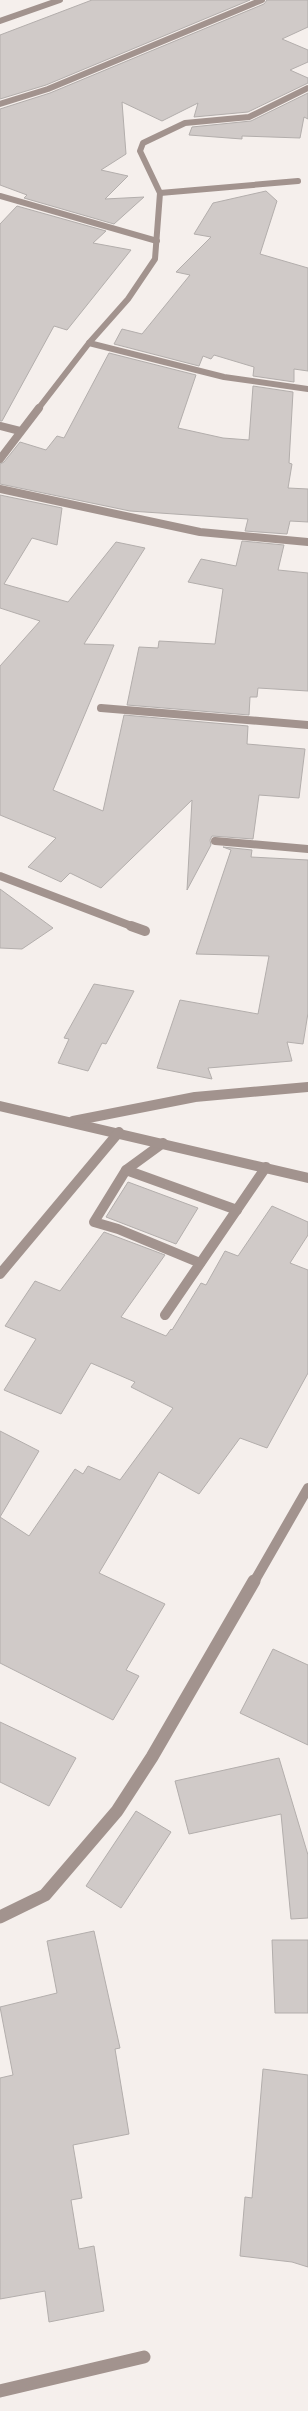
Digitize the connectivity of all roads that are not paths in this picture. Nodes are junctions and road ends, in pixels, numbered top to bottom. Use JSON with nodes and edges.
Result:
{"nodes":[{"id":1,"x":60,"y":0,"type":"edge"},
{"id":2,"x":262,"y":0,"type":"edge"},
{"id":3,"x":0,"y":21,"type":"edge"},
{"id":4,"x":308,"y":88,"type":"edge"},
{"id":5,"x":0,"y":104,"type":"edge"},
{"id":6,"x":298,"y":181,"type":"dead end"},
{"id":7,"x":160,"y":192,"type":"junction"},
{"id":8,"x":0,"y":196,"type":"edge"},
{"id":9,"x":157,"y":241,"type":"junction"},
{"id":10,"x":89,"y":343,"type":"junction"},
{"id":11,"x":308,"y":389,"type":"edge"},
{"id":12,"x":0,"y":426,"type":"edge"},
{"id":13,"x":20,"y":431,"type":"junction"},
{"id":14,"x":0,"y":459,"type":"edge"},
{"id":15,"x":0,"y":489,"type":"edge"},
{"id":16,"x":308,"y":542,"type":"edge"},
{"id":17,"x":101,"y":708,"type":"dead end"},
{"id":18,"x":308,"y":725,"type":"edge"},
{"id":19,"x":215,"y":841,"type":"dead end"},
{"id":20,"x":308,"y":849,"type":"edge"},
{"id":21,"x":0,"y":876,"type":"edge"},
{"id":22,"x":145,"y":931,"type":"dead end"},
{"id":23,"x":308,"y":1087,"type":"edge"},
{"id":24,"x":0,"y":1106,"type":"edge"},
{"id":25,"x":68,"y":1122,"type":"junction"},
{"id":26,"x":119,"y":1132,"type":"junction"},
{"id":27,"x":163,"y":1143,"type":"junction"},
{"id":28,"x":266,"y":1167,"type":"junction"},
{"id":29,"x":126,"y":1170,"type":"junction"},
{"id":30,"x":308,"y":1178,"type":"edge"},
{"id":31,"x":237,"y":1210,"type":"junction"},
{"id":32,"x":200,"y":1263,"type":"junction"},
{"id":33,"x":0,"y":1274,"type":"edge"},
{"id":34,"x":165,"y":1315,"type":"dead end"},
{"id":35,"x":308,"y":1488,"type":"edge"},
{"id":36,"x":0,"y":1917,"type":"edge"},
{"id":37,"x":144,"y":2357,"type":"dead end"},
{"id":38,"x":0,"y":2391,"type":"edge"}],
"edges":[{"from":1,"to":3,"type":"street"},
{"from":2,"to":5,"type":"street"},
{"from":4,"to":7,"type":"street"},
{"from":6,"to":7,"type":"street"},
{"from":7,"to":9,"type":"street"},
{"from":8,"to":9,"type":"street"},
{"from":9,"to":10,"type":"street"},
{"from":10,"to":11,"type":"street"},
{"from":10,"to":13,"type":"street"},
{"from":12,"to":13,"type":"street"},
{"from":13,"to":14,"type":"street"},
{"from":15,"to":16,"type":"street"},
{"from":17,"to":18,"type":"street"},
{"from":19,"to":20,"type":"street"},
{"from":21,"to":22,"type":"street"},
{"from":23,"to":25,"type":"street"},
{"from":24,"to":25,"type":"street"},
{"from":25,"to":26,"type":"street"},
{"from":26,"to":27,"type":"street"},
{"from":26,"to":33,"type":"street"},
{"from":27,"to":28,"type":"street"},
{"from":27,"to":29,"type":"street"},
{"from":28,"to":30,"type":"street"},
{"from":28,"to":31,"type":"street"},
{"from":29,"to":31,"type":"street"},
{"from":29,"to":32,"type":"street"},
{"from":31,"to":32,"type":"street"},
{"from":32,"to":34,"type":"street"},
{"from":35,"to":36,"type":"street"},
{"from":37,"to":38,"type":"street"}]}
